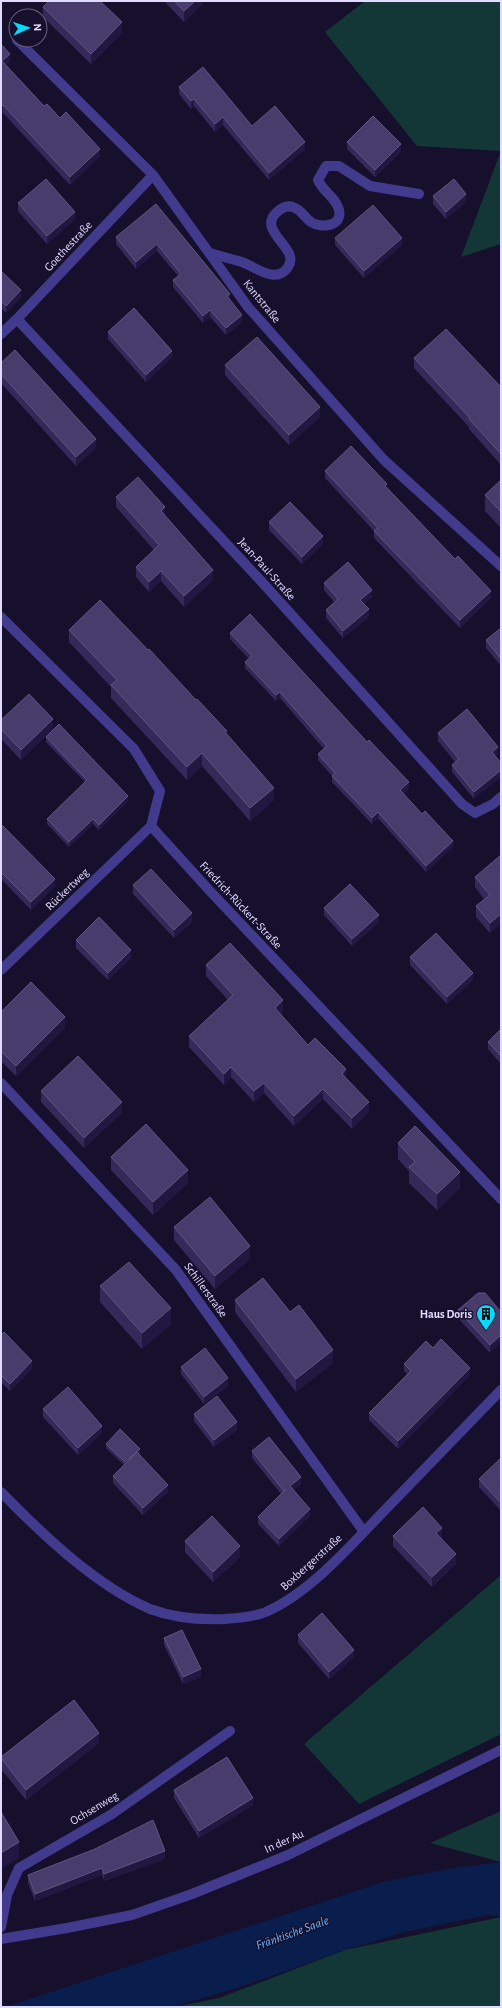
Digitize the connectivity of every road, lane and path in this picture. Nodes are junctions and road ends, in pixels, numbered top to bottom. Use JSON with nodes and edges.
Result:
{"nodes":[{"id":1,"x":25,"y":48,"type":"edge"},
{"id":2,"x":154,"y":175,"type":"junction"},
{"id":3,"x":419,"y":194,"type":"dead end"},
{"id":4,"x":210,"y":253,"type":"junction"},
{"id":5,"x":17,"y":319,"type":"junction"},
{"id":6,"x":1,"y":334,"type":"edge"},
{"id":7,"x":501,"y":566,"type":"edge"},
{"id":8,"x":1,"y":617,"type":"edge"},
{"id":9,"x":501,"y":797,"type":"edge"},
{"id":10,"x":152,"y":826,"type":"junction"},
{"id":11,"x":1,"y":970,"type":"edge"},
{"id":12,"x":1,"y":1084,"type":"edge"},
{"id":13,"x":501,"y":1199,"type":"edge"},
{"id":14,"x":501,"y":1390,"type":"edge"},
{"id":15,"x":1,"y":1492,"type":"edge"},
{"id":16,"x":364,"y":1532,"type":"junction"},
{"id":17,"x":230,"y":1731,"type":"dead end"},
{"id":18,"x":501,"y":1750,"type":"edge"},
{"id":19,"x":1,"y":1927,"type":"edge"},
{"id":20,"x":1,"y":1939,"type":"edge"}],
"edges":[{"from":1,"to":2,"type":"street","name":"Kantstraße"},
{"from":2,"to":4,"type":"street","name":"Kantstraße"},
{"from":2,"to":5,"type":"street","name":"Goethestraße"},
{"from":3,"to":4,"type":"street"},
{"from":4,"to":7,"type":"street","name":"Kantstraße"},
{"from":5,"to":6,"type":"street","name":"Goethestraße"},
{"from":5,"to":9,"type":"street","name":"Jean-Paul-Straße"},
{"from":8,"to":10,"type":"street"},
{"from":10,"to":11,"type":"street","name":"Rückertweg"},
{"from":10,"to":13,"type":"street","name":"Friedrich-Rückert-Straße"},
{"from":12,"to":16,"type":"street","name":"Schillerstraße"},
{"from":14,"to":16,"type":"street","name":"Boxbergerstraße"},
{"from":15,"to":16,"type":"street","name":"Boxbergerstraße"},
{"from":17,"to":19,"type":"street","name":"Ochsenweg"},
{"from":18,"to":20,"type":"street","name":"In der Au"}]}
